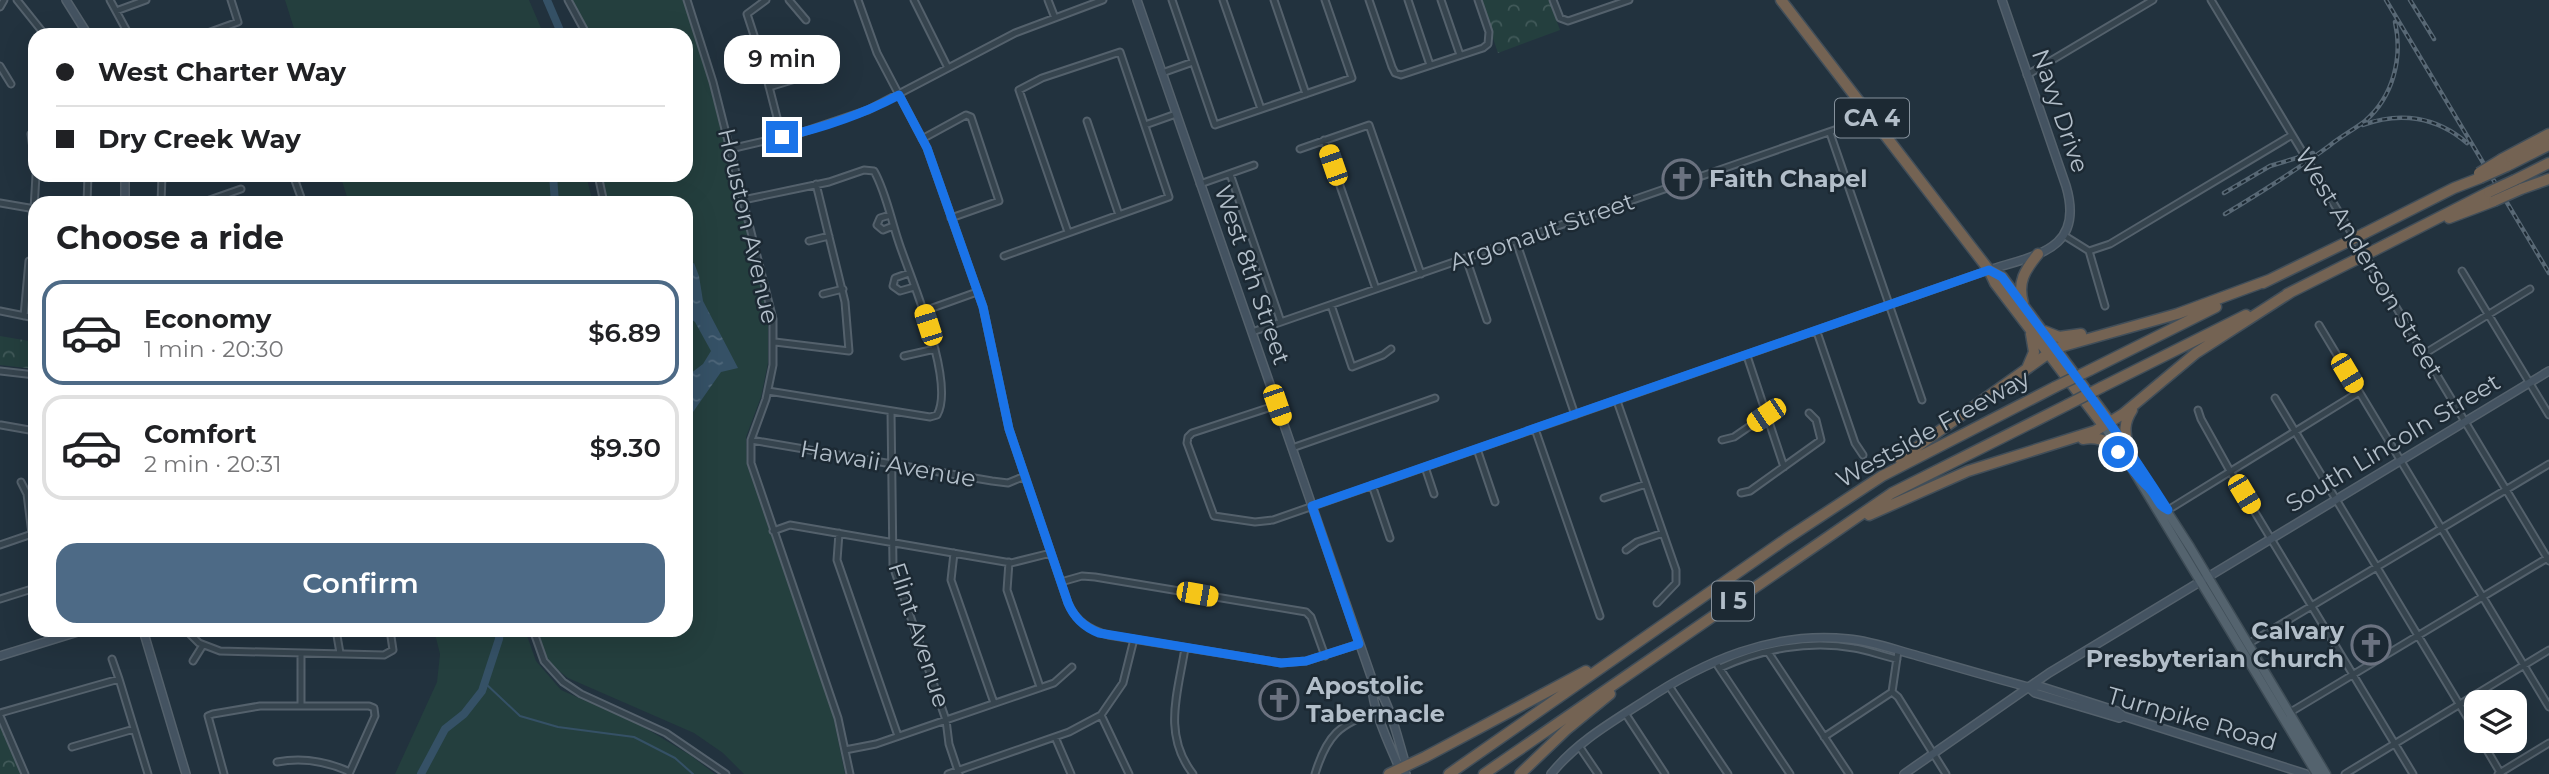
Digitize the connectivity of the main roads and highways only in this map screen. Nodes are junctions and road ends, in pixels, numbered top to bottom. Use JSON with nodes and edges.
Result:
{"nodes":[{"id":1,"x":1781,"y":0,"type":"edge"},
{"id":2,"x":2549,"y":134,"type":"edge"},
{"id":3,"x":2549,"y":145,"type":"edge"},
{"id":4,"x":2504,"y":162,"type":"junction"},
{"id":5,"x":2549,"y":163,"type":"edge"},
{"id":6,"x":2549,"y":179,"type":"edge"},
{"id":7,"x":2518,"y":185,"type":"junction"},
{"id":8,"x":2038,"y":254,"type":"road end"},
{"id":9,"x":1989,"y":270,"type":"junction"},
{"id":10,"x":2269,"y":280,"type":"junction"},
{"id":11,"x":2291,"y":292,"type":"junction"},
{"id":12,"x":2024,"y":306,"type":"junction"},
{"id":13,"x":2031,"y":330,"type":"junction"},
{"id":14,"x":2043,"y":331,"type":"junction"},
{"id":15,"x":2102,"y":333,"type":"junction"},
{"id":16,"x":2052,"y":351,"type":"junction"},
{"id":17,"x":2024,"y":371,"type":"junction"},
{"id":18,"x":2136,"y":404,"type":"junction"},
{"id":19,"x":2106,"y":423,"type":"junction"},
{"id":20,"x":2058,"y":444,"type":"junction"},
{"id":21,"x":2128,"y":448,"type":"junction"},
{"id":22,"x":2131,"y":466,"type":"junction"},
{"id":23,"x":1882,"y":476,"type":"junction"},
{"id":24,"x":2142,"y":485,"type":"junction"},
{"id":25,"x":2168,"y":510,"type":"junction"},
{"id":26,"x":1839,"y":527,"type":"junction"},
{"id":27,"x":2204,"y":579,"type":"junction"},
{"id":28,"x":2228,"y":626,"type":"junction"},
{"id":29,"x":2248,"y":644,"type":"junction"},
{"id":30,"x":1612,"y":660,"type":"junction"},
{"id":31,"x":1626,"y":675,"type":"junction"},
{"id":32,"x":2270,"y":697,"type":"junction"},
{"id":33,"x":2289,"y":713,"type":"junction"},
{"id":34,"x":1405,"y":771,"type":"edge"},
{"id":35,"x":1389,"y":774,"type":"edge"},
{"id":36,"x":1449,"y":774,"type":"edge"},
{"id":37,"x":1484,"y":774,"type":"edge"},
{"id":38,"x":1520,"y":774,"type":"edge"},
{"id":39,"x":2317,"y":774,"type":"edge"},
{"id":40,"x":2326,"y":774,"type":"edge"}],
"edges":[{"from":1,"to":9,"type":"highway","number":"CA 4"},
{"from":2,"to":4,"type":"highway"},
{"from":3,"to":4,"type":"highway","name":"Westside Freeway","number":"I 5"},
{"from":4,"to":10,"type":"highway","name":"Westside Freeway","number":"I 5","bridge":true},
{"from":5,"to":7,"type":"highway"},
{"from":6,"to":7,"type":"highway"},
{"from":7,"to":11,"type":"highway","name":"Westside Freeway","number":"I 5","bridge":true},
{"from":8,"to":12,"type":"highway"},
{"from":9,"to":12,"type":"highway","number":"CA 4"},
{"from":9,"to":13,"type":"highway","number":"CA 4"},
{"from":10,"to":15,"type":"highway"},
{"from":10,"to":23,"type":"highway","name":"Westside Freeway","number":"I 5","bridge":true},
{"from":11,"to":18,"type":"highway"},
{"from":11,"to":26,"type":"highway","name":"Westside Freeway","number":"I 5","bridge":true},
{"from":12,"to":14,"type":"highway","number":"CA 4"},
{"from":13,"to":16,"type":"highway","number":"CA 4"},
{"from":13,"to":17,"type":"highway"},
{"from":14,"to":15,"type":"highway"},
{"from":14,"to":16,"type":"highway","number":"CA 4"},
{"from":15,"to":16,"type":"highway"},
{"from":16,"to":17,"type":"highway"},
{"from":16,"to":19,"type":"highway","number":"CA 4"},
{"from":17,"to":23,"type":"highway"},
{"from":18,"to":19,"type":"highway"},
{"from":18,"to":21,"type":"highway"},
{"from":19,"to":20,"type":"highway"},
{"from":19,"to":21,"type":"main road"},
{"from":19,"to":22,"type":"main road"},
{"from":20,"to":22,"type":"highway"},
{"from":20,"to":26,"type":"highway"},
{"from":21,"to":25,"type":"main road"},
{"from":22,"to":24,"type":"main road"},
{"from":23,"to":30,"type":"highway","name":"Westside Freeway","number":"I 5"},
{"from":24,"to":25,"type":"main road"},
{"from":24,"to":27,"type":"main road"},
{"from":25,"to":27,"type":"main road"},
{"from":26,"to":31,"type":"highway","name":"Westside Freeway","number":"I 5"},
{"from":27,"to":28,"type":"main road"},
{"from":27,"to":29,"type":"main road"},
{"from":28,"to":29,"type":"main road"},
{"from":28,"to":32,"type":"main road"},
{"from":29,"to":33,"type":"main road"},
{"from":30,"to":34,"type":"highway"},
{"from":30,"to":36,"type":"highway","name":"Westside Freeway","number":"I 5"},
{"from":31,"to":37,"type":"highway","name":"Westside Freeway","number":"I 5"},
{"from":31,"to":38,"type":"highway"},
{"from":32,"to":33,"type":"main road"},
{"from":32,"to":39,"type":"main road"},
{"from":33,"to":40,"type":"main road"},
{"from":34,"to":35,"type":"highway"}]}
